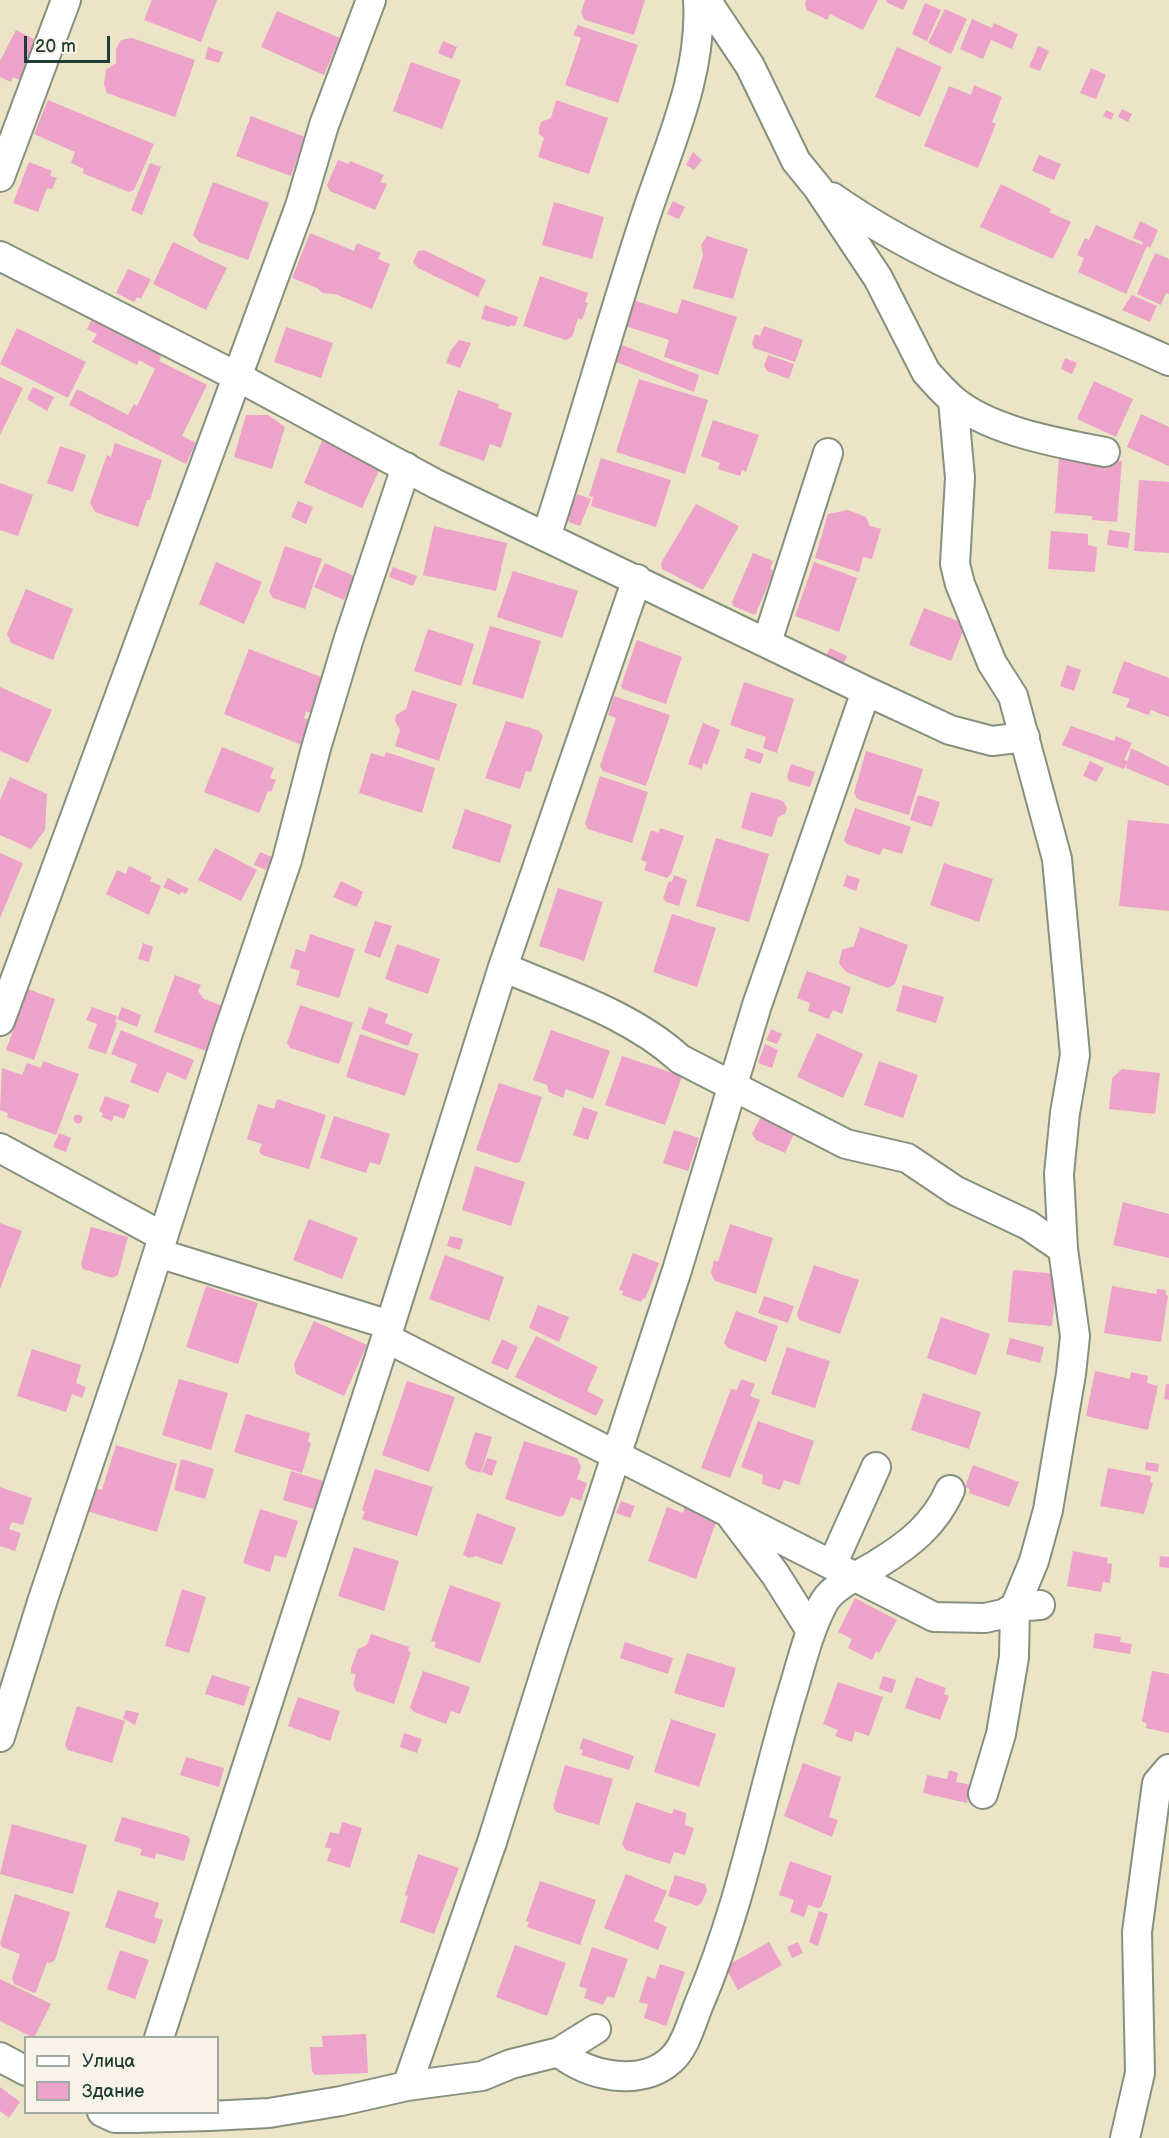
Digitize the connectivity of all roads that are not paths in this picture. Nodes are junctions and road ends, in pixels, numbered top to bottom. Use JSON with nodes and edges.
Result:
{"nodes":[{"id":1,"x":66,"y":0,"type":"edge"},
{"id":2,"x":371,"y":0,"type":"edge"},
{"id":3,"x":698,"y":0,"type":"edge"},
{"id":4,"x":706,"y":0,"type":"edge"},
{"id":5,"x":0,"y":177,"type":"edge"},
{"id":6,"x":818,"y":188,"type":"junction"},
{"id":7,"x":0,"y":256,"type":"edge"},
{"id":8,"x":1169,"y":361,"type":"edge"},
{"id":9,"x":238,"y":377,"type":"junction"},
{"id":10,"x":953,"y":400,"type":"junction"},
{"id":11,"x":1105,"y":452,"type":"dead end"},
{"id":12,"x":828,"y":453,"type":"dead end"},
{"id":13,"x":406,"y":467,"type":"junction"},
{"id":14,"x":546,"y":537,"type":"junction"},
{"id":15,"x":637,"y":579,"type":"junction"},
{"id":16,"x":766,"y":642,"type":"junction"},
{"id":17,"x":866,"y":691,"type":"junction"},
{"id":18,"x":1025,"y":737,"type":"junction"},
{"id":19,"x":503,"y":967,"type":"junction"},
{"id":20,"x":0,"y":1021,"type":"edge"},
{"id":21,"x":734,"y":1088,"type":"junction"},
{"id":22,"x":0,"y":1148,"type":"edge"},
{"id":23,"x":160,"y":1245,"type":"junction"},
{"id":24,"x":1063,"y":1249,"type":"junction"},
{"id":25,"x":388,"y":1332,"type":"junction"},
{"id":26,"x":617,"y":1454,"type":"junction"},
{"id":27,"x":876,"y":1467,"type":"dead end"},
{"id":28,"x":950,"y":1490,"type":"dead end"},
{"id":29,"x":730,"y":1515,"type":"junction"},
{"id":30,"x":843,"y":1570,"type":"junction"},
{"id":31,"x":1027,"y":1606,"type":"junction"},
{"id":32,"x":811,"y":1630,"type":"junction"},
{"id":33,"x":0,"y":1737,"type":"edge"},
{"id":34,"x":1169,"y":1769,"type":"edge"},
{"id":35,"x":983,"y":1794,"type":"dead end"},
{"id":36,"x":596,"y":2029,"type":"dead end"},
{"id":37,"x":159,"y":2036,"type":"edge"},
{"id":38,"x":559,"y":2052,"type":"junction"},
{"id":39,"x":0,"y":2057,"type":"edge"},
{"id":40,"x":24,"y":2070,"type":"edge"},
{"id":41,"x":407,"y":2086,"type":"junction"},
{"id":42,"x":106,"y":2114,"type":"edge"},
{"id":43,"x":202,"y":2114,"type":"edge"},
{"id":44,"x":219,"y":2114,"type":"edge"},
{"id":45,"x":134,"y":2115,"type":"edge"},
{"id":46,"x":1125,"y":2138,"type":"edge"}],
"edges":[{"from":1,"to":5,"type":"street"},
{"from":2,"to":9,"type":"street"},
{"from":3,"to":14,"type":"street"},
{"from":4,"to":6,"type":"street"},
{"from":6,"to":8,"type":"street"},
{"from":6,"to":10,"type":"street"},
{"from":7,"to":9,"type":"street"},
{"from":9,"to":13,"type":"street"},
{"from":9,"to":20,"type":"street"},
{"from":10,"to":11,"type":"street"},
{"from":10,"to":18,"type":"street"},
{"from":12,"to":16,"type":"street"},
{"from":13,"to":14,"type":"street"},
{"from":13,"to":23,"type":"street"},
{"from":14,"to":15,"type":"street"},
{"from":15,"to":16,"type":"street"},
{"from":15,"to":19,"type":"street"},
{"from":16,"to":17,"type":"street"},
{"from":17,"to":18,"type":"street"},
{"from":17,"to":21,"type":"street"},
{"from":18,"to":24,"type":"street"},
{"from":19,"to":21,"type":"street"},
{"from":19,"to":25,"type":"street"},
{"from":21,"to":24,"type":"street"},
{"from":21,"to":26,"type":"street"},
{"from":22,"to":23,"type":"street"},
{"from":23,"to":25,"type":"street"},
{"from":23,"to":33,"type":"street"},
{"from":24,"to":31,"type":"street"},
{"from":25,"to":26,"type":"street"},
{"from":25,"to":37,"type":"street"},
{"from":26,"to":29,"type":"street"},
{"from":26,"to":41,"type":"street"},
{"from":27,"to":30,"type":"street"},
{"from":28,"to":30,"type":"street"},
{"from":29,"to":30,"type":"street"},
{"from":29,"to":32,"type":"street"},
{"from":30,"to":31,"type":"street"},
{"from":30,"to":32,"type":"street"},
{"from":31,"to":35,"type":"street"},
{"from":32,"to":38,"type":"street"},
{"from":34,"to":46,"type":"street"},
{"from":36,"to":38,"type":"street"},
{"from":38,"to":41,"type":"street"},
{"from":39,"to":40,"type":"street"},
{"from":41,"to":44,"type":"street"},
{"from":42,"to":45,"type":"street"},
{"from":43,"to":45,"type":"street"}]}
